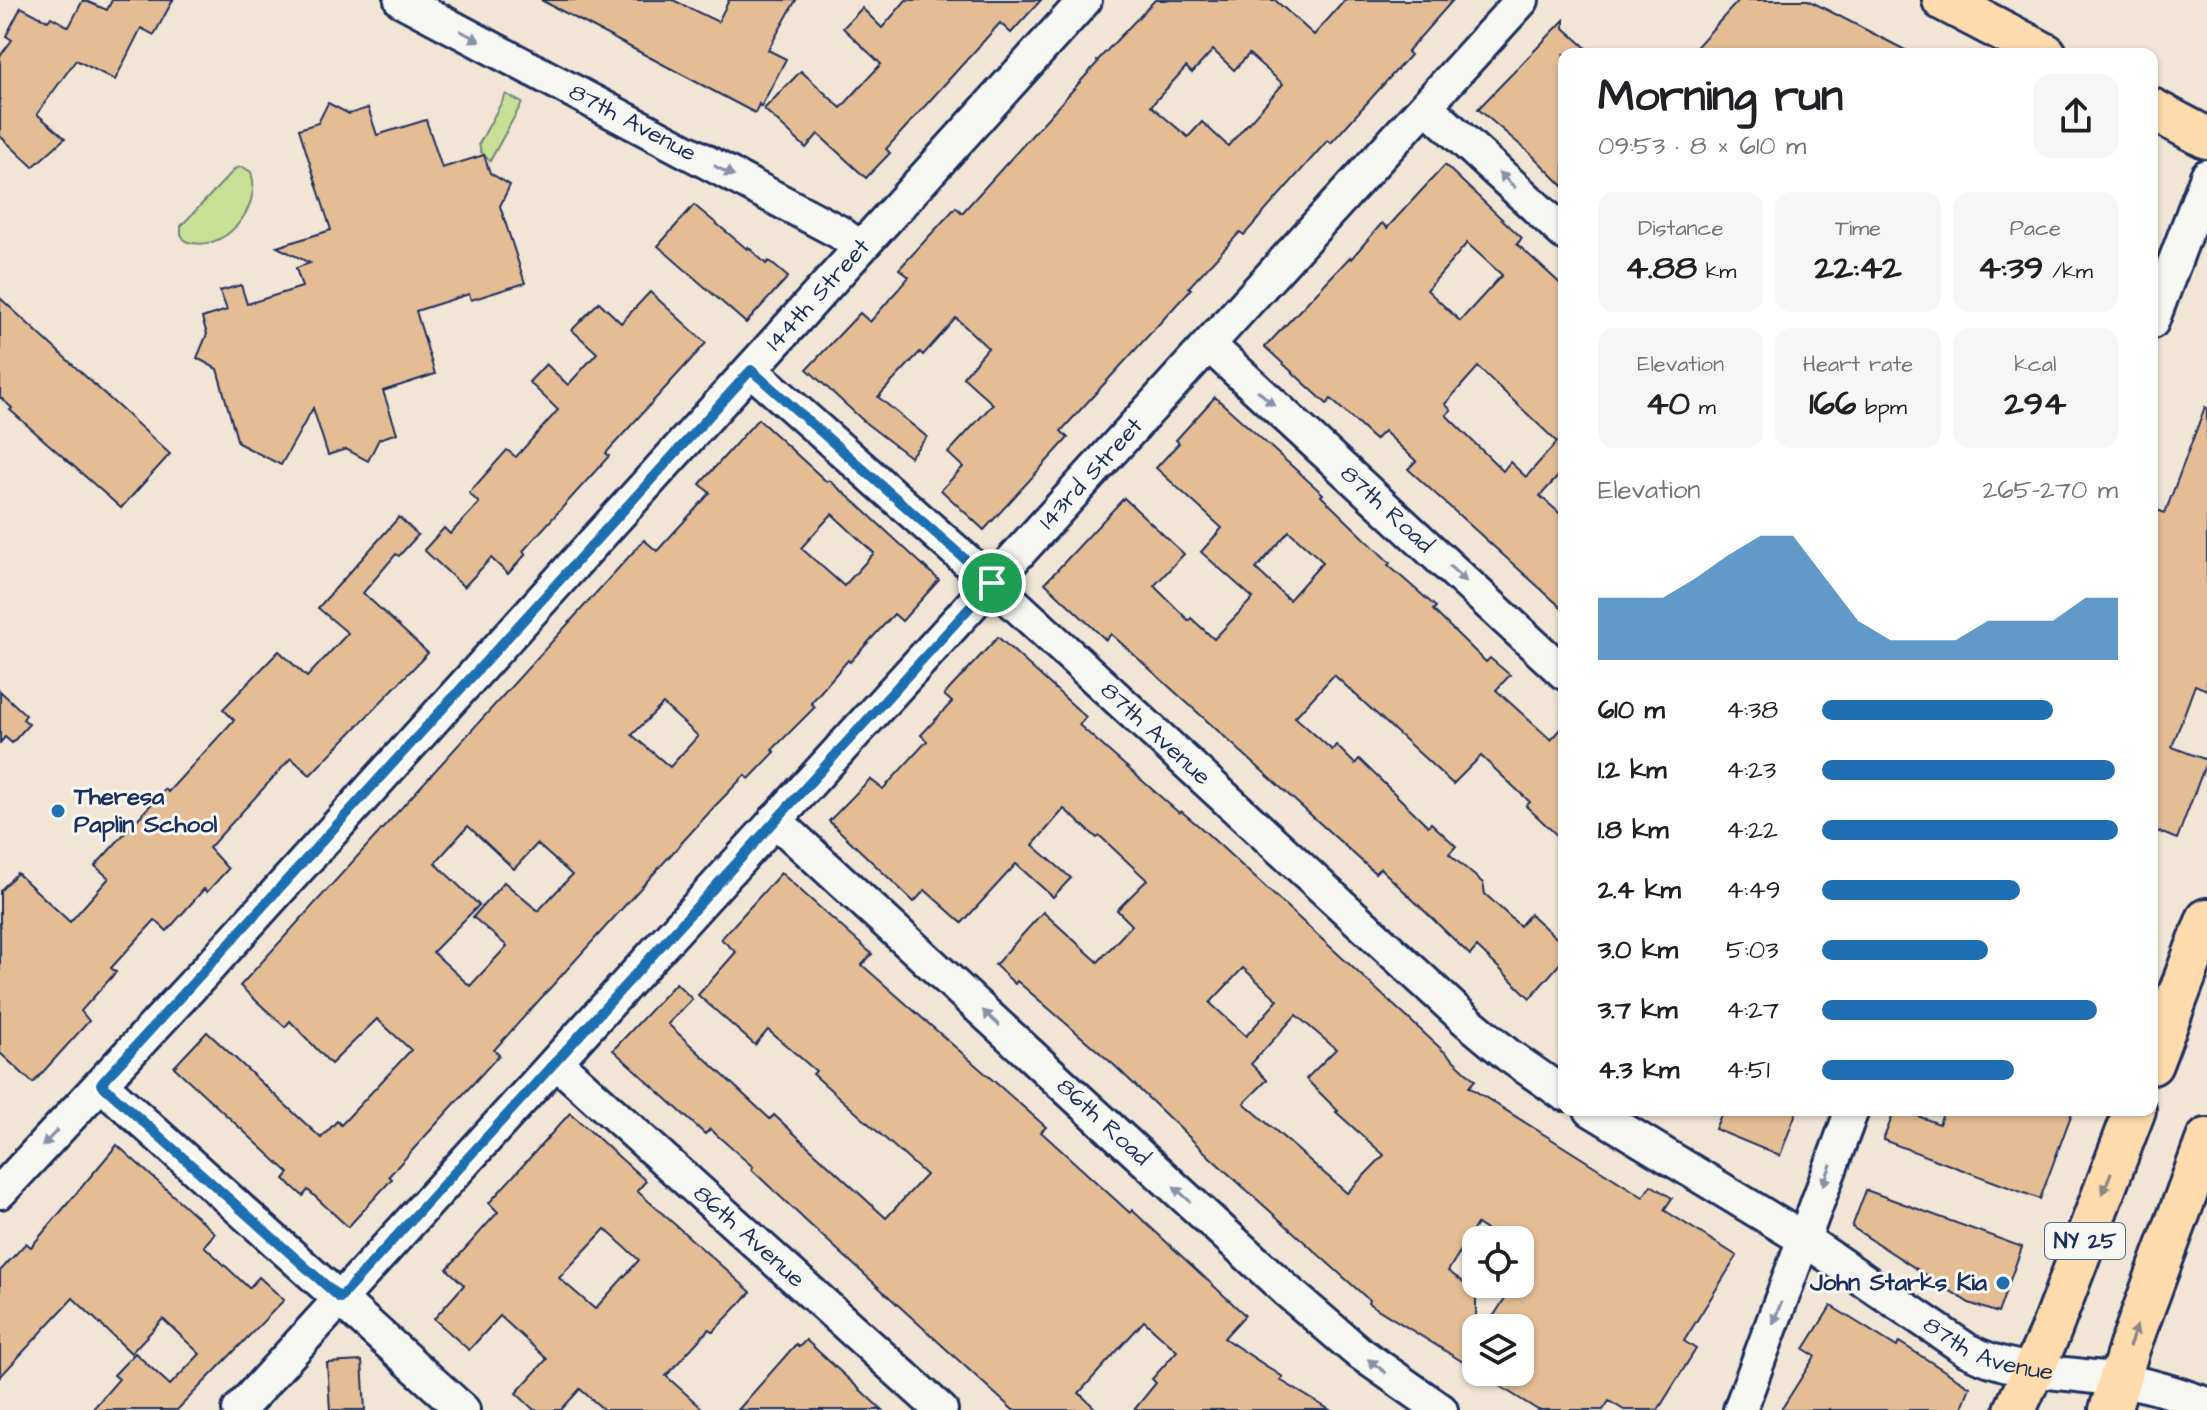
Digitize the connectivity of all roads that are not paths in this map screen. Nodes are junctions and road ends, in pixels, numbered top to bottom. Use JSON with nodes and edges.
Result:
{"nodes":[{"id":1,"x":401,"y":0,"type":"edge"},
{"id":2,"x":1085,"y":0,"type":"edge"},
{"id":3,"x":1522,"y":0,"type":"edge"},
{"id":4,"x":1943,"y":0,"type":"edge"},
{"id":5,"x":2035,"y":48,"type":"edge"},
{"id":6,"x":1426,"y":106,"type":"junction"},
{"id":7,"x":2158,"y":112,"type":"edge"},
{"id":8,"x":2207,"y":138,"type":"edge"},
{"id":9,"x":2207,"y":176,"type":"edge"},
{"id":10,"x":1558,"y":227,"type":"edge"},
{"id":11,"x":860,"y":248,"type":"junction"},
{"id":12,"x":2158,"y":306,"type":"edge"},
{"id":13,"x":1209,"y":345,"type":"junction"},
{"id":14,"x":751,"y":370,"type":"junction"},
{"id":15,"x":992,"y":583,"type":"junction"},
{"id":16,"x":1558,"y":667,"type":"edge"},
{"id":17,"x":775,"y":820,"type":"junction"},
{"id":18,"x":2207,"y":919,"type":"edge"},
{"id":19,"x":2158,"y":1048,"type":"edge"},
{"id":20,"x":556,"y":1062,"type":"junction"},
{"id":21,"x":101,"y":1084,"type":"junction"},
{"id":22,"x":1558,"y":1090,"type":"edge"},
{"id":23,"x":1601,"y":1116,"type":"edge"},
{"id":24,"x":1850,"y":1116,"type":"edge"},
{"id":25,"x":2133,"y":1116,"type":"edge"},
{"id":26,"x":2207,"y":1139,"type":"edge"},
{"id":27,"x":0,"y":1192,"type":"edge"},
{"id":28,"x":1805,"y":1240,"type":"junction"},
{"id":29,"x":340,"y":1298,"type":"junction"},
{"id":30,"x":2032,"y":1370,"type":"junction"},
{"id":31,"x":2115,"y":1395,"type":"edge"},
{"id":32,"x":2207,"y":1404,"type":"edge"},
{"id":33,"x":239,"y":1410,"type":"edge"},
{"id":34,"x":463,"y":1410,"type":"edge"},
{"id":35,"x":941,"y":1410,"type":"edge"},
{"id":36,"x":1441,"y":1410,"type":"edge"},
{"id":37,"x":1740,"y":1410,"type":"edge"},
{"id":38,"x":2015,"y":1410,"type":"edge"}],
"edges":[{"from":1,"to":11,"type":"street","name":"87th Avenue","one_way":true},
{"from":2,"to":11,"type":"street","name":"144th Street"},
{"from":3,"to":6,"type":"street","name":"143rd Street"},
{"from":4,"to":5,"type":"main road"},
{"from":10,"to":6,"type":"street","one_way":true},
{"from":6,"to":13,"type":"street","name":"143rd Street"},
{"from":7,"to":8,"type":"main road"},
{"from":9,"to":12,"type":"street"},
{"from":11,"to":14,"type":"street","name":"144th Street"},
{"from":13,"to":15,"type":"street","name":"143rd Street"},
{"from":13,"to":16,"type":"street","name":"87th Road","one_way":true},
{"from":14,"to":15,"type":"street","name":"87th Avenue"},
{"from":14,"to":21,"type":"street","name":"144th Street"},
{"from":15,"to":17,"type":"street","name":"143rd Street"},
{"from":15,"to":22,"type":"street","name":"87th Avenue"},
{"from":17,"to":20,"type":"street","name":"143rd Street"},
{"from":36,"to":17,"type":"street","name":"86th Road","one_way":true},
{"from":18,"to":19,"type":"main road"},
{"from":20,"to":29,"type":"street","name":"143rd Street"},
{"from":20,"to":35,"type":"street","name":"86th Avenue"},
{"from":21,"to":27,"type":"street","name":"144th Street","one_way":true},
{"from":21,"to":29,"type":"street"},
{"from":23,"to":28,"type":"street","name":"87th Avenue"},
{"from":24,"to":28,"type":"street","one_way":true},
{"from":25,"to":30,"type":"main road","number":"NY 25","one_way":true},
{"from":31,"to":26,"type":"main road","number":"NY 25","one_way":true},
{"from":28,"to":30,"type":"street","name":"87th Avenue"},
{"from":28,"to":37,"type":"street","one_way":true},
{"from":29,"to":33,"type":"street","name":"143rd Street"},
{"from":29,"to":34,"type":"street"},
{"from":30,"to":31,"type":"street","name":"87th Avenue"},
{"from":30,"to":38,"type":"main road","number":"NY 25"},
{"from":31,"to":32,"type":"street","name":"87th Avenue"}]}
